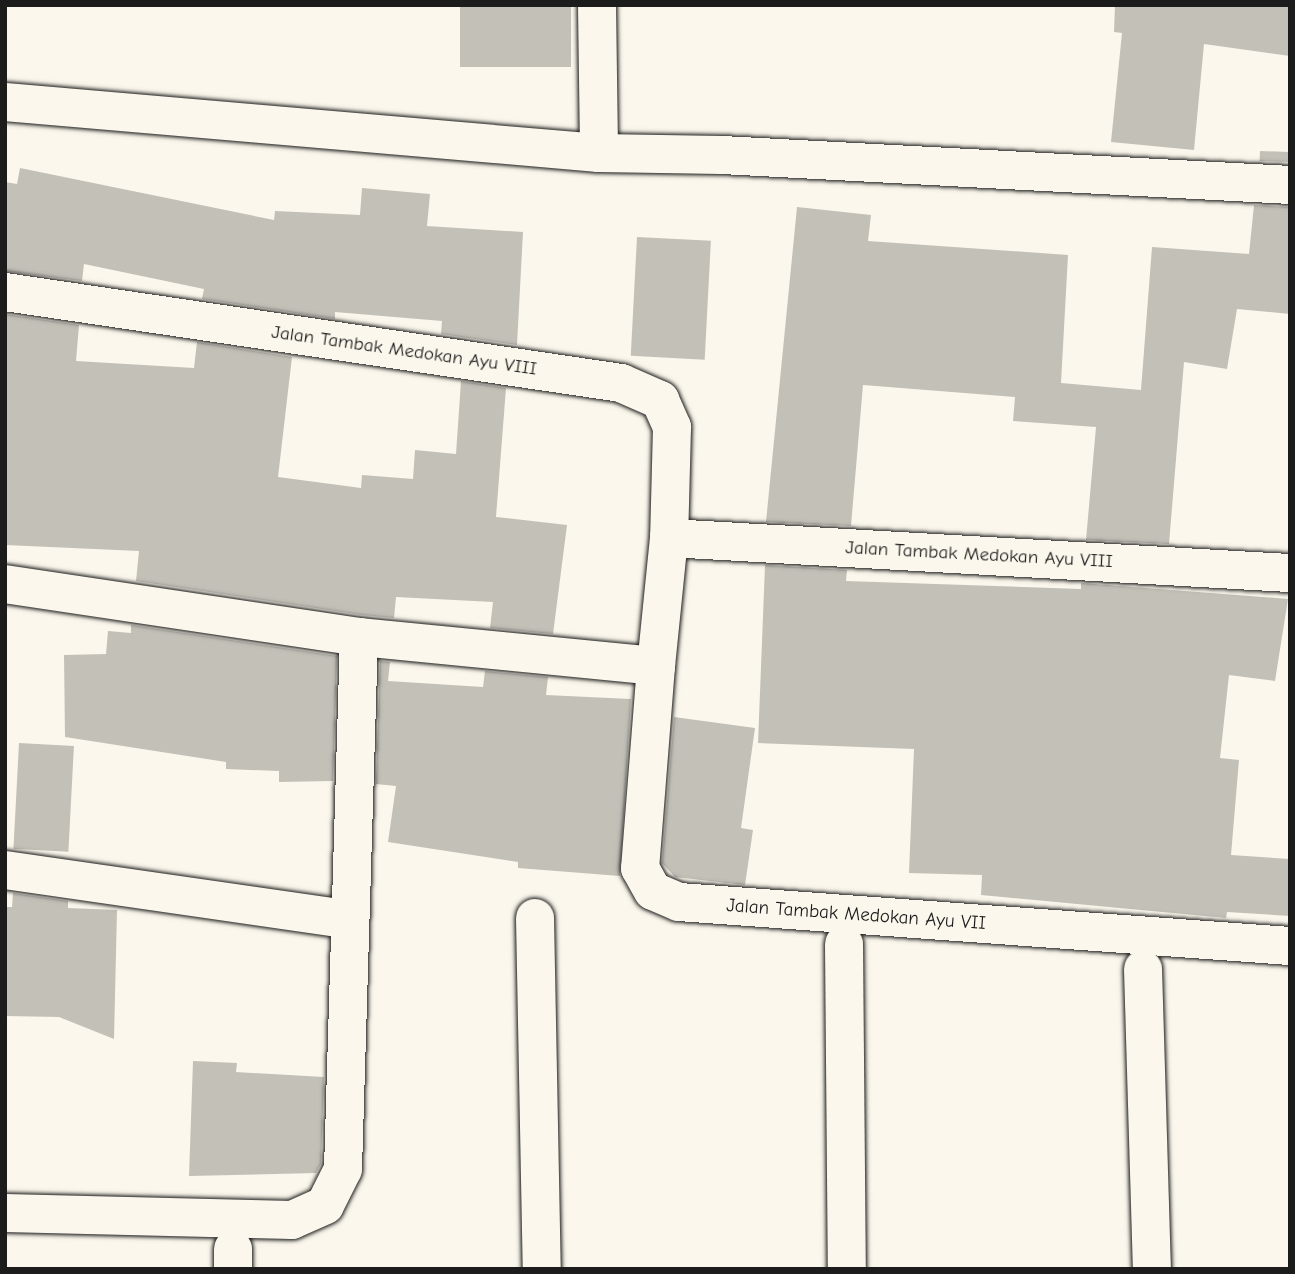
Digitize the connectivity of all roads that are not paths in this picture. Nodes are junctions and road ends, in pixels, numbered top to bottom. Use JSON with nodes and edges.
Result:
{"nodes":[{"id":1,"x":597,"y":5,"type":"edge"},
{"id":2,"x":5,"y":102,"type":"edge"},
{"id":3,"x":599,"y":153,"type":"junction"},
{"id":4,"x":1290,"y":184,"type":"edge"},
{"id":5,"x":5,"y":292,"type":"edge"},
{"id":6,"x":669,"y":538,"type":"junction"},
{"id":7,"x":1290,"y":573,"type":"edge"},
{"id":8,"x":5,"y":584,"type":"edge"},
{"id":9,"x":359,"y":637,"type":"junction"},
{"id":10,"x":656,"y":666,"type":"junction"},
{"id":11,"x":5,"y":870,"type":"edge"},
{"id":12,"x":535,"y":918,"type":"dead end"},
{"id":13,"x":347,"y":919,"type":"junction"},
{"id":14,"x":844,"y":944,"type":"dead end"},
{"id":15,"x":1290,"y":946,"type":"edge"},
{"id":16,"x":1143,"y":969,"type":"dead end"},
{"id":17,"x":5,"y":1213,"type":"edge"},
{"id":18,"x":542,"y":1269,"type":"edge"},
{"id":19,"x":847,"y":1269,"type":"edge"},
{"id":20,"x":1152,"y":1269,"type":"edge"}],
"edges":[{"from":1,"to":3,"type":"street"},
{"from":2,"to":3,"type":"street"},
{"from":3,"to":4,"type":"street"},
{"from":5,"to":6,"type":"street","name":"Jalan Tambak Medokan Ayu VIII"},
{"from":6,"to":7,"type":"street","name":"Jalan Tambak Medokan Ayu VIII"},
{"from":6,"to":10,"type":"street","name":"Jalan Tambak Medokan Ayu VIII"},
{"from":8,"to":9,"type":"street"},
{"from":9,"to":10,"type":"street"},
{"from":9,"to":13,"type":"street"},
{"from":10,"to":15,"type":"street","name":"Jalan Tambak Medokan Ayu VII"},
{"from":11,"to":13,"type":"street"},
{"from":12,"to":18,"type":"street"},
{"from":13,"to":17,"type":"street"},
{"from":14,"to":19,"type":"street"},
{"from":16,"to":20,"type":"street"}]}
